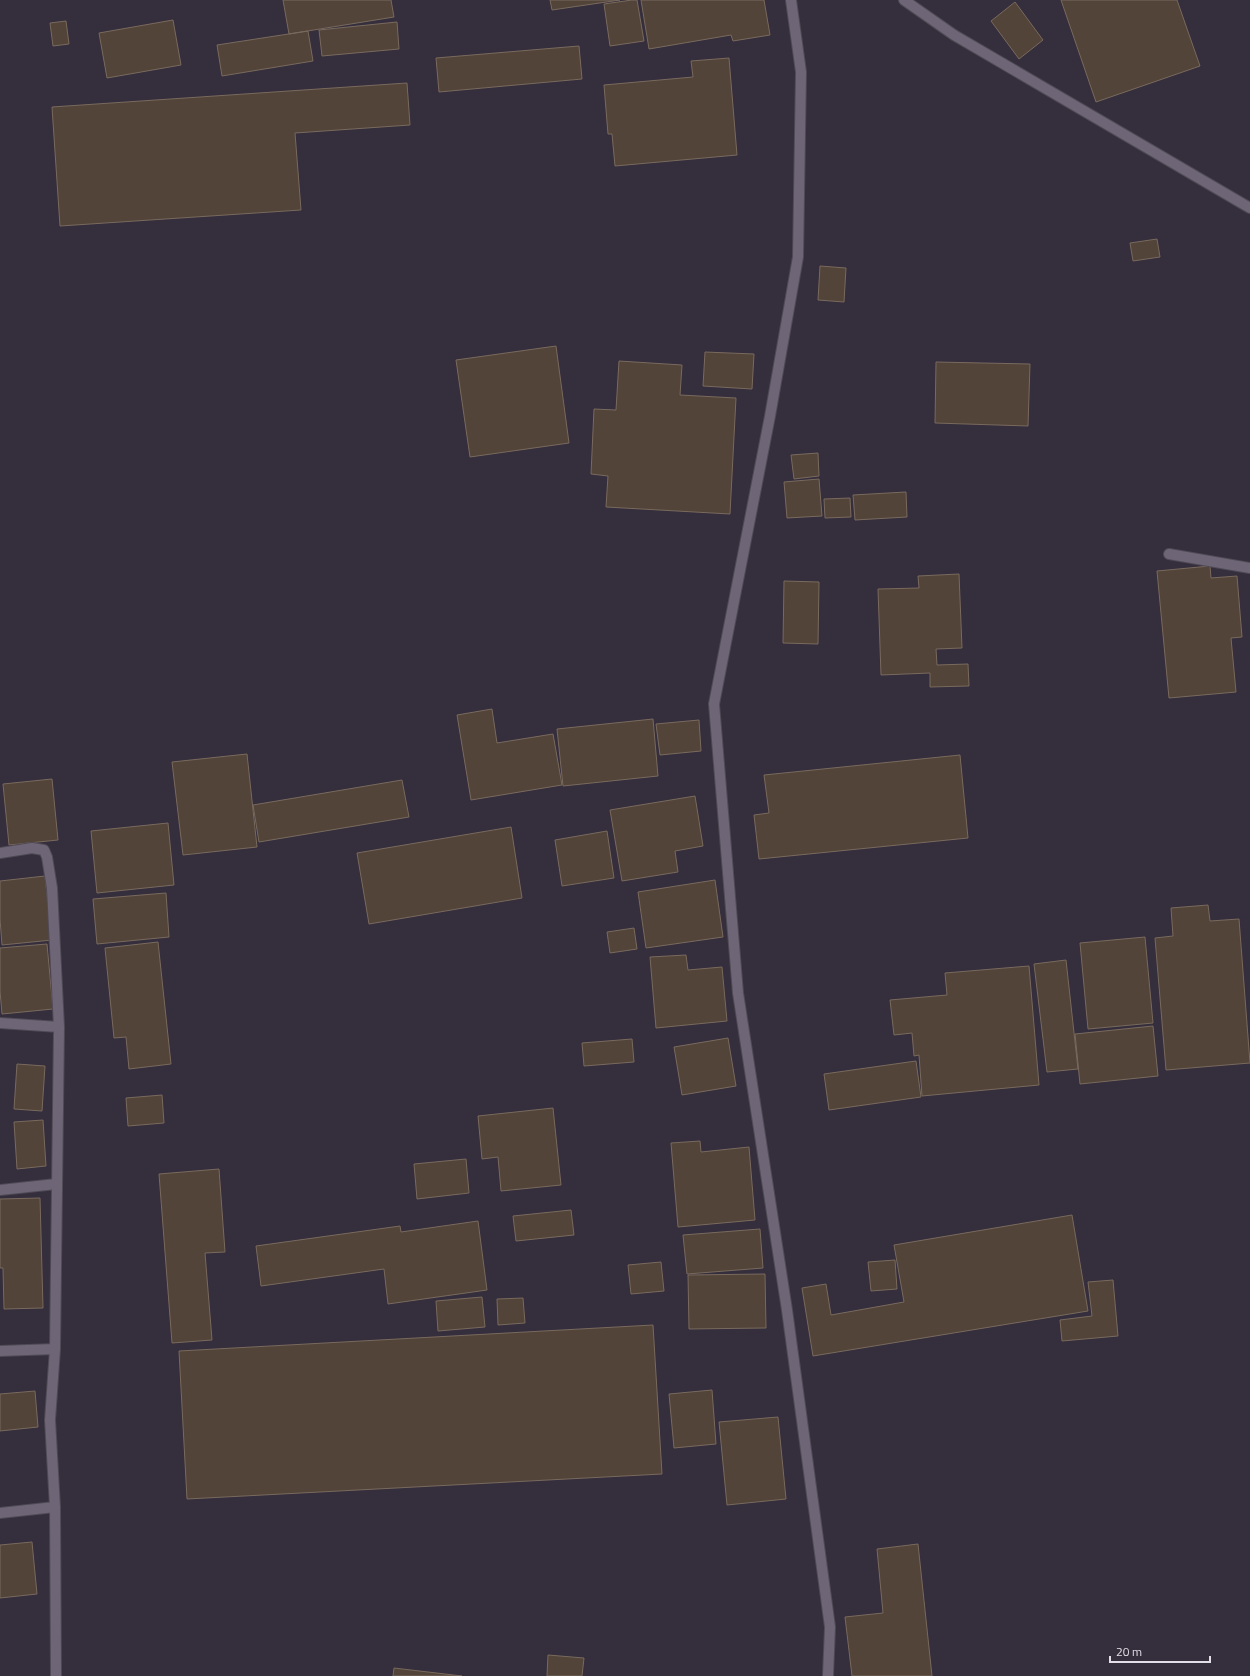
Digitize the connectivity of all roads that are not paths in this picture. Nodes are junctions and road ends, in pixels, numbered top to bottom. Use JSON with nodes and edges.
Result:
{"nodes":[{"id":1,"x":791,"y":0,"type":"edge"},
{"id":2,"x":904,"y":0,"type":"edge"},
{"id":3,"x":1250,"y":208,"type":"edge"},
{"id":4,"x":1169,"y":554,"type":"dead end"},
{"id":5,"x":1250,"y":568,"type":"edge"},
{"id":6,"x":0,"y":853,"type":"edge"},
{"id":7,"x":0,"y":1023,"type":"edge"},
{"id":8,"x":59,"y":1027,"type":"junction"},
{"id":9,"x":56,"y":1184,"type":"junction"},
{"id":10,"x":0,"y":1190,"type":"edge"},
{"id":11,"x":55,"y":1349,"type":"junction"},
{"id":12,"x":0,"y":1351,"type":"edge"},
{"id":13,"x":55,"y":1507,"type":"junction"},
{"id":14,"x":0,"y":1513,"type":"edge"},
{"id":15,"x":56,"y":1676,"type":"edge"},
{"id":16,"x":828,"y":1676,"type":"edge"}],
"edges":[{"from":1,"to":16,"type":"street"},
{"from":2,"to":3,"type":"street"},
{"from":4,"to":5,"type":"street"},
{"from":6,"to":8,"type":"street"},
{"from":7,"to":8,"type":"street"},
{"from":8,"to":9,"type":"street"},
{"from":9,"to":10,"type":"street"},
{"from":9,"to":11,"type":"street"},
{"from":11,"to":12,"type":"street"},
{"from":11,"to":13,"type":"street"},
{"from":13,"to":14,"type":"street"},
{"from":13,"to":15,"type":"street"}]}
